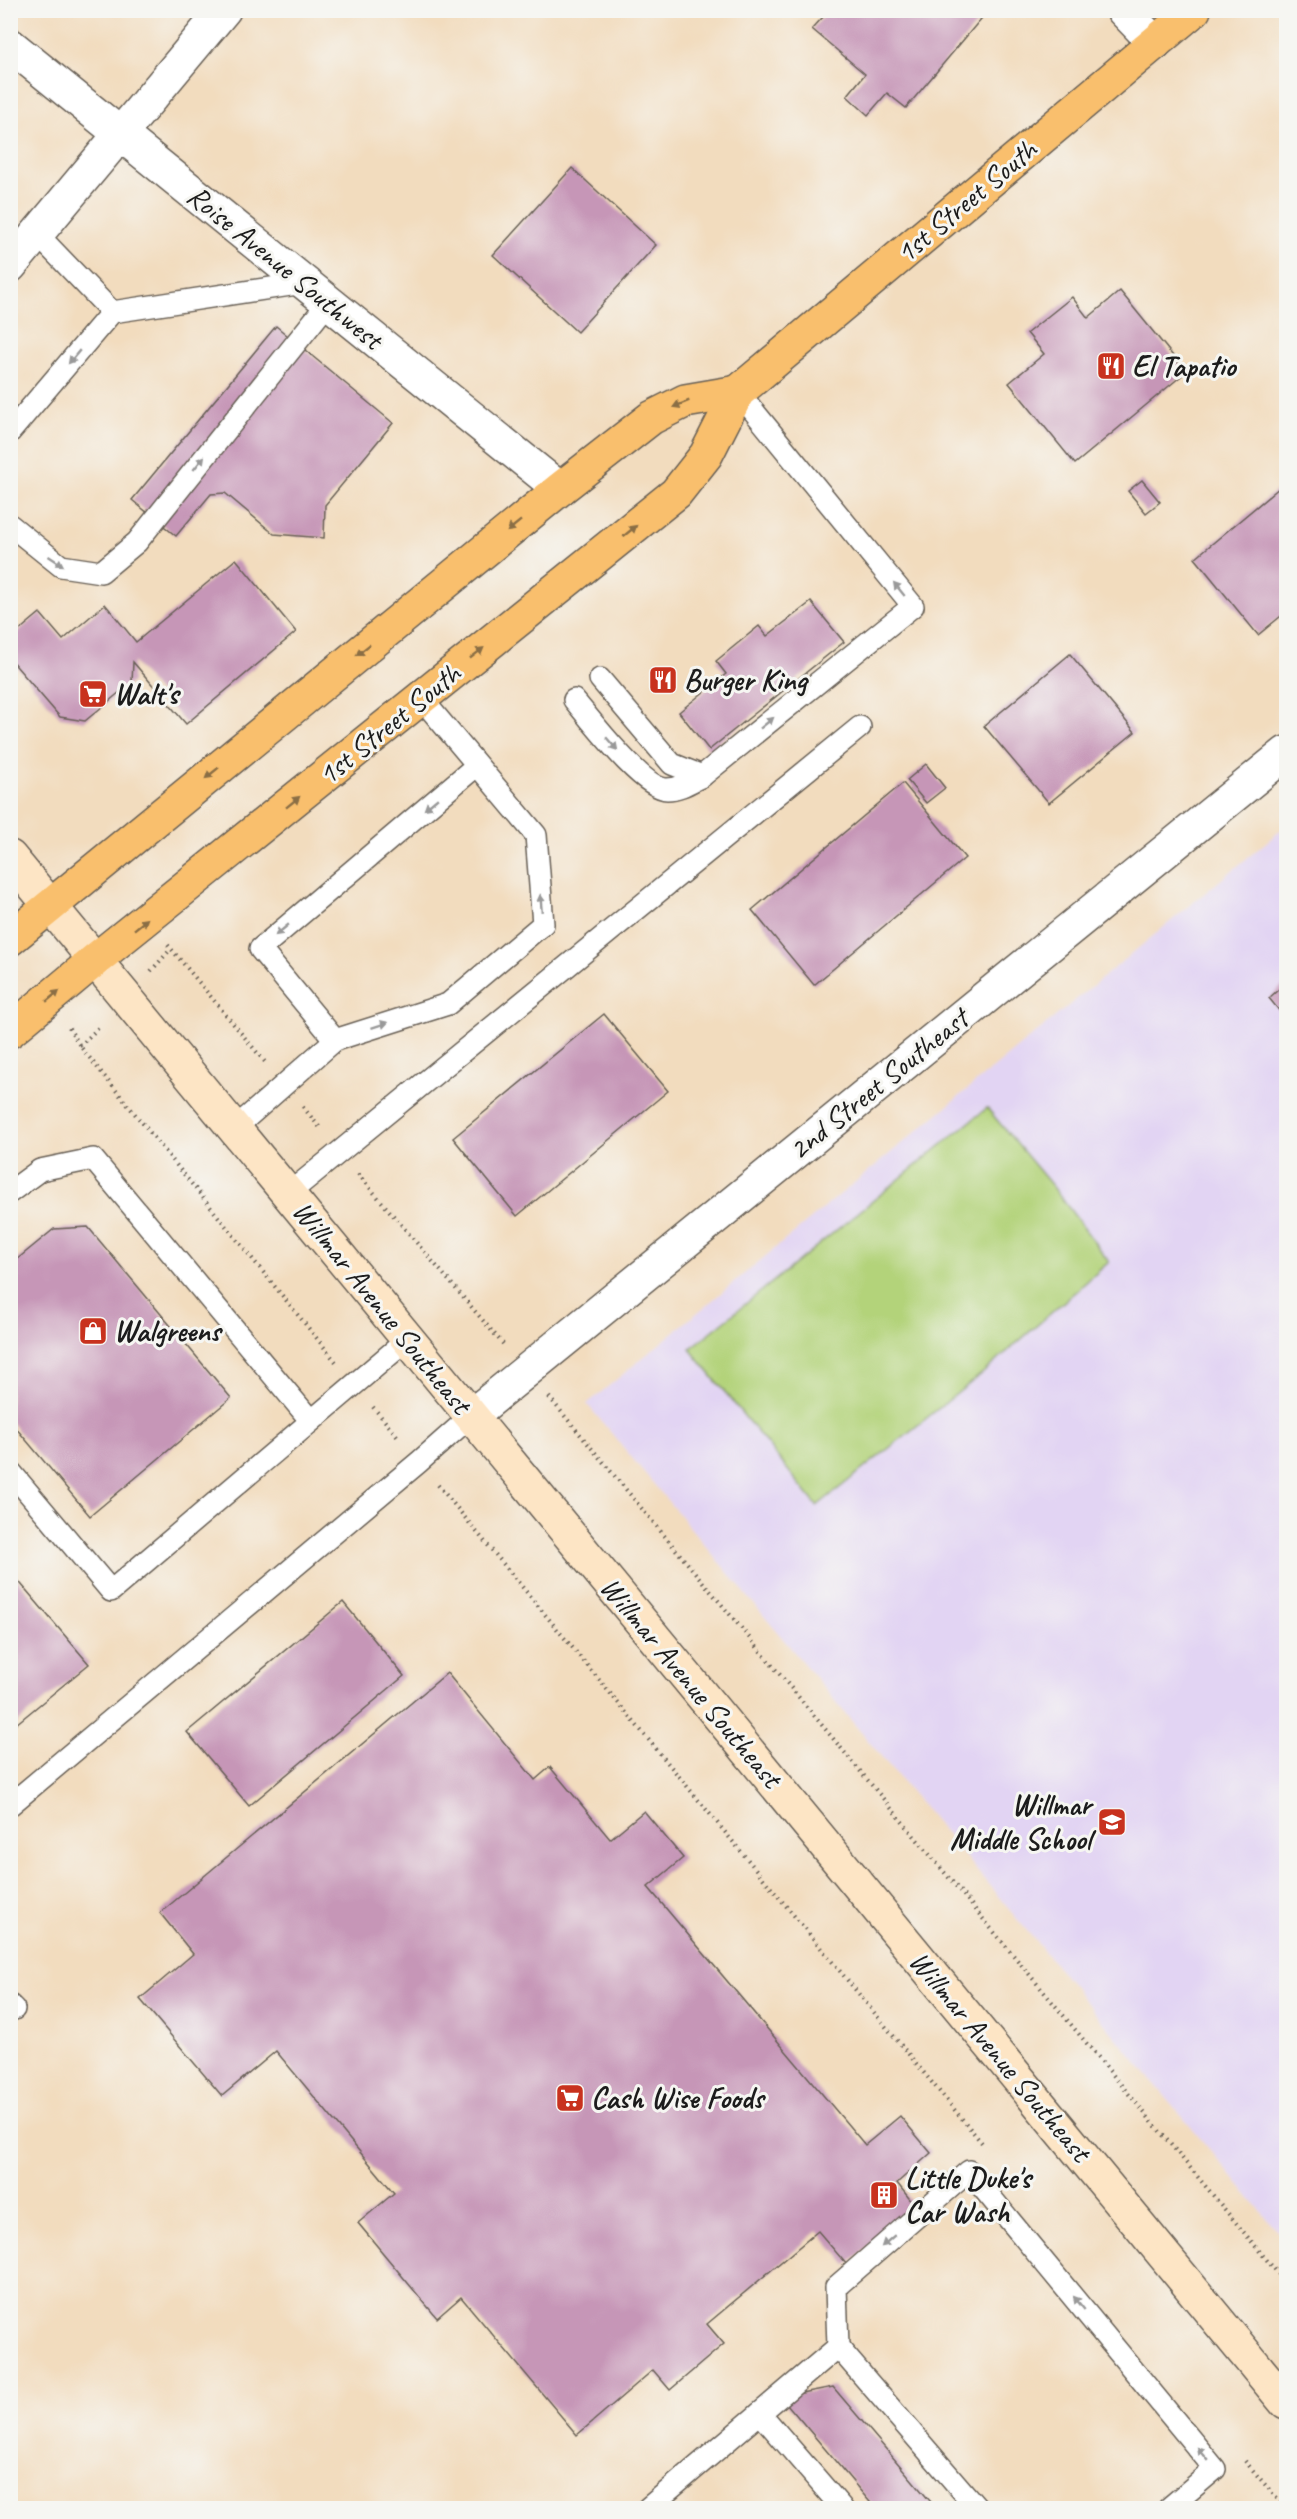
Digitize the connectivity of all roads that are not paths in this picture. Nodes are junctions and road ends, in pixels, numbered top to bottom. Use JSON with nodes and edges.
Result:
{"nodes":[{"id":1,"x":224,"y":10,"type":"edge"},
{"id":2,"x":1123,"y":10,"type":"edge"},
{"id":3,"x":1194,"y":10,"type":"edge"},
{"id":4,"x":1155,"y":44,"type":"junction"},
{"id":5,"x":10,"y":45,"type":"edge"},
{"id":6,"x":121,"y":134,"type":"junction"},
{"id":7,"x":37,"y":234,"type":"junction"},
{"id":8,"x":10,"y":266,"type":"edge"},
{"id":9,"x":316,"y":293,"type":"junction"},
{"id":10,"x":112,"y":312,"type":"junction"},
{"id":11,"x":738,"y":392,"type":"junction"},
{"id":12,"x":10,"y":432,"type":"edge"},
{"id":13,"x":560,"y":489,"type":"junction"},
{"id":14,"x":10,"y":525,"type":"edge"},
{"id":15,"x":600,"y":679,"type":"dead end"},
{"id":16,"x":421,"y":698,"type":"junction"},
{"id":17,"x":574,"y":700,"type":"dead end"},
{"id":18,"x":860,"y":727,"type":"dead end"},
{"id":19,"x":1287,"y":753,"type":"edge"},
{"id":20,"x":476,"y":766,"type":"junction"},
{"id":21,"x":702,"y":776,"type":"junction"},
{"id":22,"x":10,"y":857,"type":"edge"},
{"id":23,"x":50,"y":906,"type":"junction"},
{"id":24,"x":10,"y":939,"type":"edge"},
{"id":25,"x":95,"y":960,"type":"junction"},
{"id":26,"x":10,"y":1031,"type":"edge"},
{"id":27,"x":335,"y":1040,"type":"junction"},
{"id":28,"x":234,"y":1129,"type":"junction"},
{"id":29,"x":10,"y":1192,"type":"edge"},
{"id":30,"x":288,"y":1194,"type":"junction"},
{"id":31,"x":408,"y":1339,"type":"junction"},
{"id":32,"x":471,"y":1416,"type":"junction"},
{"id":33,"x":311,"y":1421,"type":"junction"},
{"id":34,"x":10,"y":1471,"type":"edge"},
{"id":35,"x":10,"y":1805,"type":"edge"},
{"id":36,"x":838,"y":2347,"type":"junction"},
{"id":37,"x":1287,"y":2403,"type":"edge"},
{"id":38,"x":760,"y":2413,"type":"junction"},
{"id":39,"x":648,"y":2508,"type":"edge"},
{"id":40,"x":842,"y":2508,"type":"edge"},
{"id":41,"x":977,"y":2508,"type":"edge"},
{"id":42,"x":1169,"y":2508,"type":"edge"}],
"edges":[{"from":1,"to":6,"type":"street"},
{"from":2,"to":4,"type":"street"},
{"from":3,"to":4,"type":"main road","name":"1st Street South"},
{"from":4,"to":11,"type":"main road","name":"1st Street South"},
{"from":5,"to":6,"type":"street","name":"Roise Avenue Southwest"},
{"from":6,"to":7,"type":"street"},
{"from":6,"to":9,"type":"street","name":"Roise Avenue Southwest"},
{"from":7,"to":8,"type":"street"},
{"from":7,"to":10,"type":"lane"},
{"from":9,"to":10,"type":"lane"},
{"from":9,"to":13,"type":"street","name":"Roise Avenue Southwest"},
{"from":14,"to":9,"type":"lane","one_way":true},
{"from":10,"to":12,"type":"lane","one_way":true},
{"from":11,"to":13,"type":"main road","one_way":true},
{"from":16,"to":11,"type":"main road","name":"1st Street South","one_way":true},
{"from":21,"to":11,"type":"lane","one_way":true},
{"from":13,"to":23,"type":"main road","one_way":true},
{"from":15,"to":21,"type":"lane"},
{"from":16,"to":20,"type":"lane"},
{"from":25,"to":16,"type":"main road","name":"1st Street South","one_way":true},
{"from":17,"to":21,"type":"lane","one_way":true},
{"from":18,"to":30,"type":"lane"},
{"from":19,"to":32,"type":"street","name":"2nd Street Southeast"},
{"from":20,"to":27,"type":"lane","one_way":true},
{"from":27,"to":20,"type":"lane","one_way":true},
{"from":22,"to":23,"type":"main road","name":"Willmar Avenue Southeast"},
{"from":23,"to":24,"type":"main road"},
{"from":23,"to":25,"type":"main road","name":"Willmar Avenue Southeast"},
{"from":26,"to":25,"type":"main road","name":"1st Street South","one_way":true},
{"from":25,"to":28,"type":"main road","name":"Willmar Avenue Southeast"},
{"from":27,"to":28,"type":"lane"},
{"from":28,"to":30,"type":"main road","name":"Willmar Avenue Southeast"},
{"from":29,"to":33,"type":"lane"},
{"from":30,"to":31,"type":"main road","name":"Willmar Avenue Southeast"},
{"from":31,"to":32,"type":"main road","name":"Willmar Avenue Southeast"},
{"from":31,"to":33,"type":"lane"},
{"from":32,"to":35,"type":"lane"},
{"from":32,"to":37,"type":"main road","name":"Willmar Avenue Southeast"},
{"from":33,"to":34,"type":"lane"},
{"from":36,"to":38,"type":"lane"},
{"from":36,"to":41,"type":"lane"},
{"from":42,"to":36,"type":"lane","one_way":true},
{"from":38,"to":39,"type":"lane"},
{"from":38,"to":40,"type":"lane"}]}
